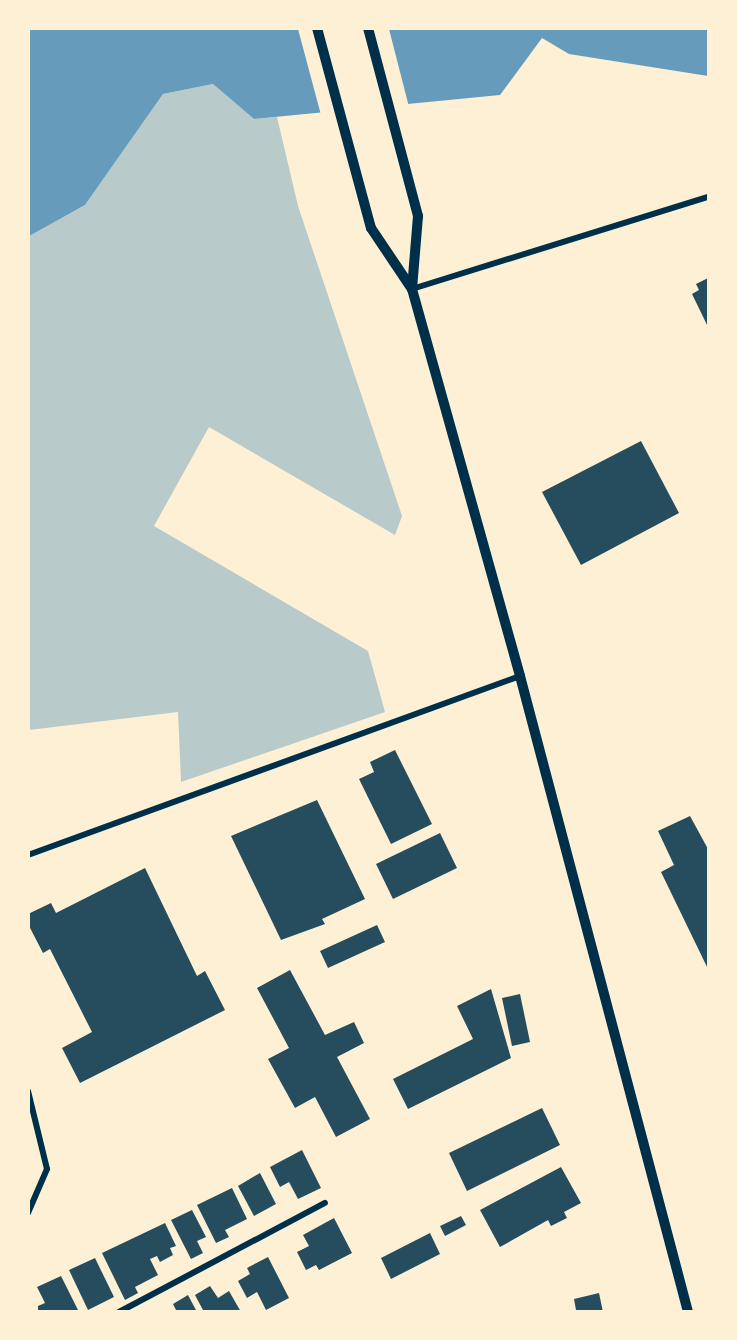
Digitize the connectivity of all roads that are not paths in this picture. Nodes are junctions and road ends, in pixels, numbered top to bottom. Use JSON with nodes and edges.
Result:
{"nodes":[{"id":1,"x":317,"y":28,"type":"edge"},
{"id":2,"x":368,"y":28,"type":"edge"},
{"id":3,"x":708,"y":197,"type":"edge"},
{"id":4,"x":412,"y":289,"type":"junction"},
{"id":5,"x":520,"y":676,"type":"junction"},
{"id":6,"x":28,"y":855,"type":"edge"},
{"id":7,"x":28,"y":1091,"type":"edge"},
{"id":8,"x":325,"y":1203,"type":"dead end"},
{"id":9,"x":28,"y":1213,"type":"edge"},
{"id":10,"x":119,"y":1311,"type":"edge"},
{"id":11,"x":688,"y":1311,"type":"edge"}],
"edges":[{"from":1,"to":4,"type":"street"},
{"from":2,"to":4,"type":"street"},
{"from":3,"to":4,"type":"street"},
{"from":4,"to":5,"type":"street"},
{"from":5,"to":6,"type":"street"},
{"from":5,"to":11,"type":"street"},
{"from":7,"to":9,"type":"street"},
{"from":8,"to":10,"type":"street"}]}
